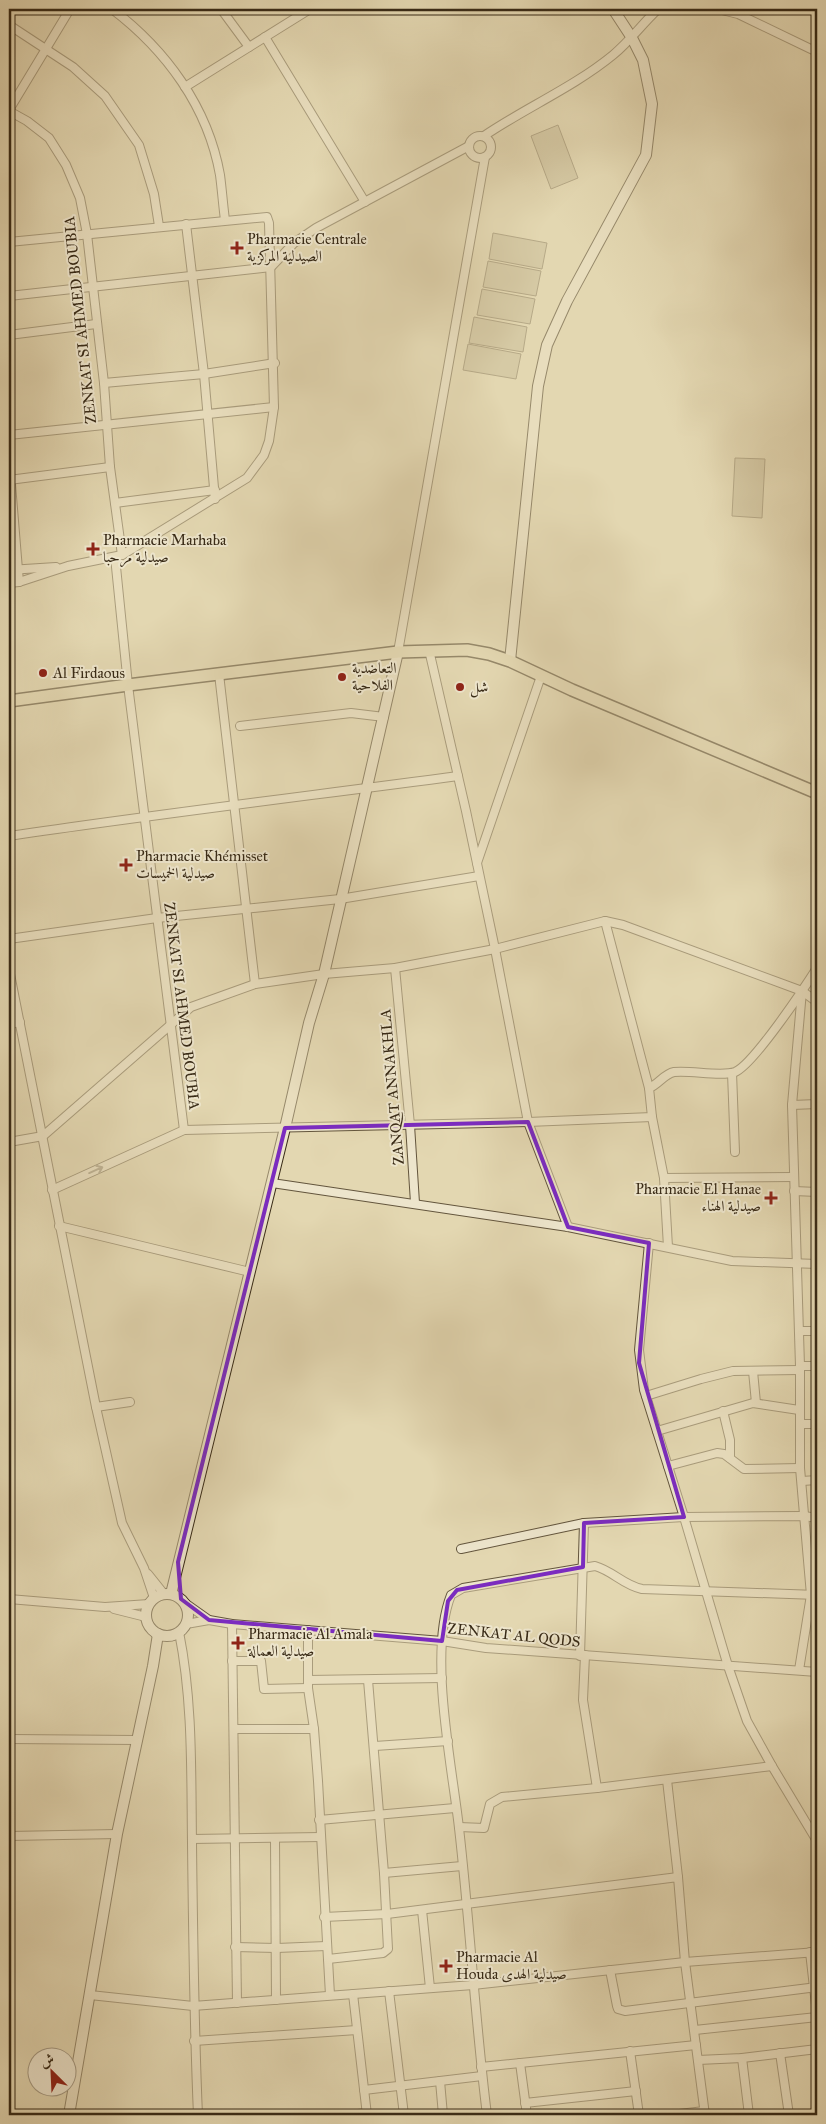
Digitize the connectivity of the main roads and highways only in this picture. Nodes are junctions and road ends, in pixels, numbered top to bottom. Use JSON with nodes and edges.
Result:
{"nodes":[{"id":1,"x":9,"y":702,"type":"edge"},
{"id":2,"x":817,"y":793,"type":"edge"}],
"edges":[{"from":1,"to":2,"type":"main road"}]}
